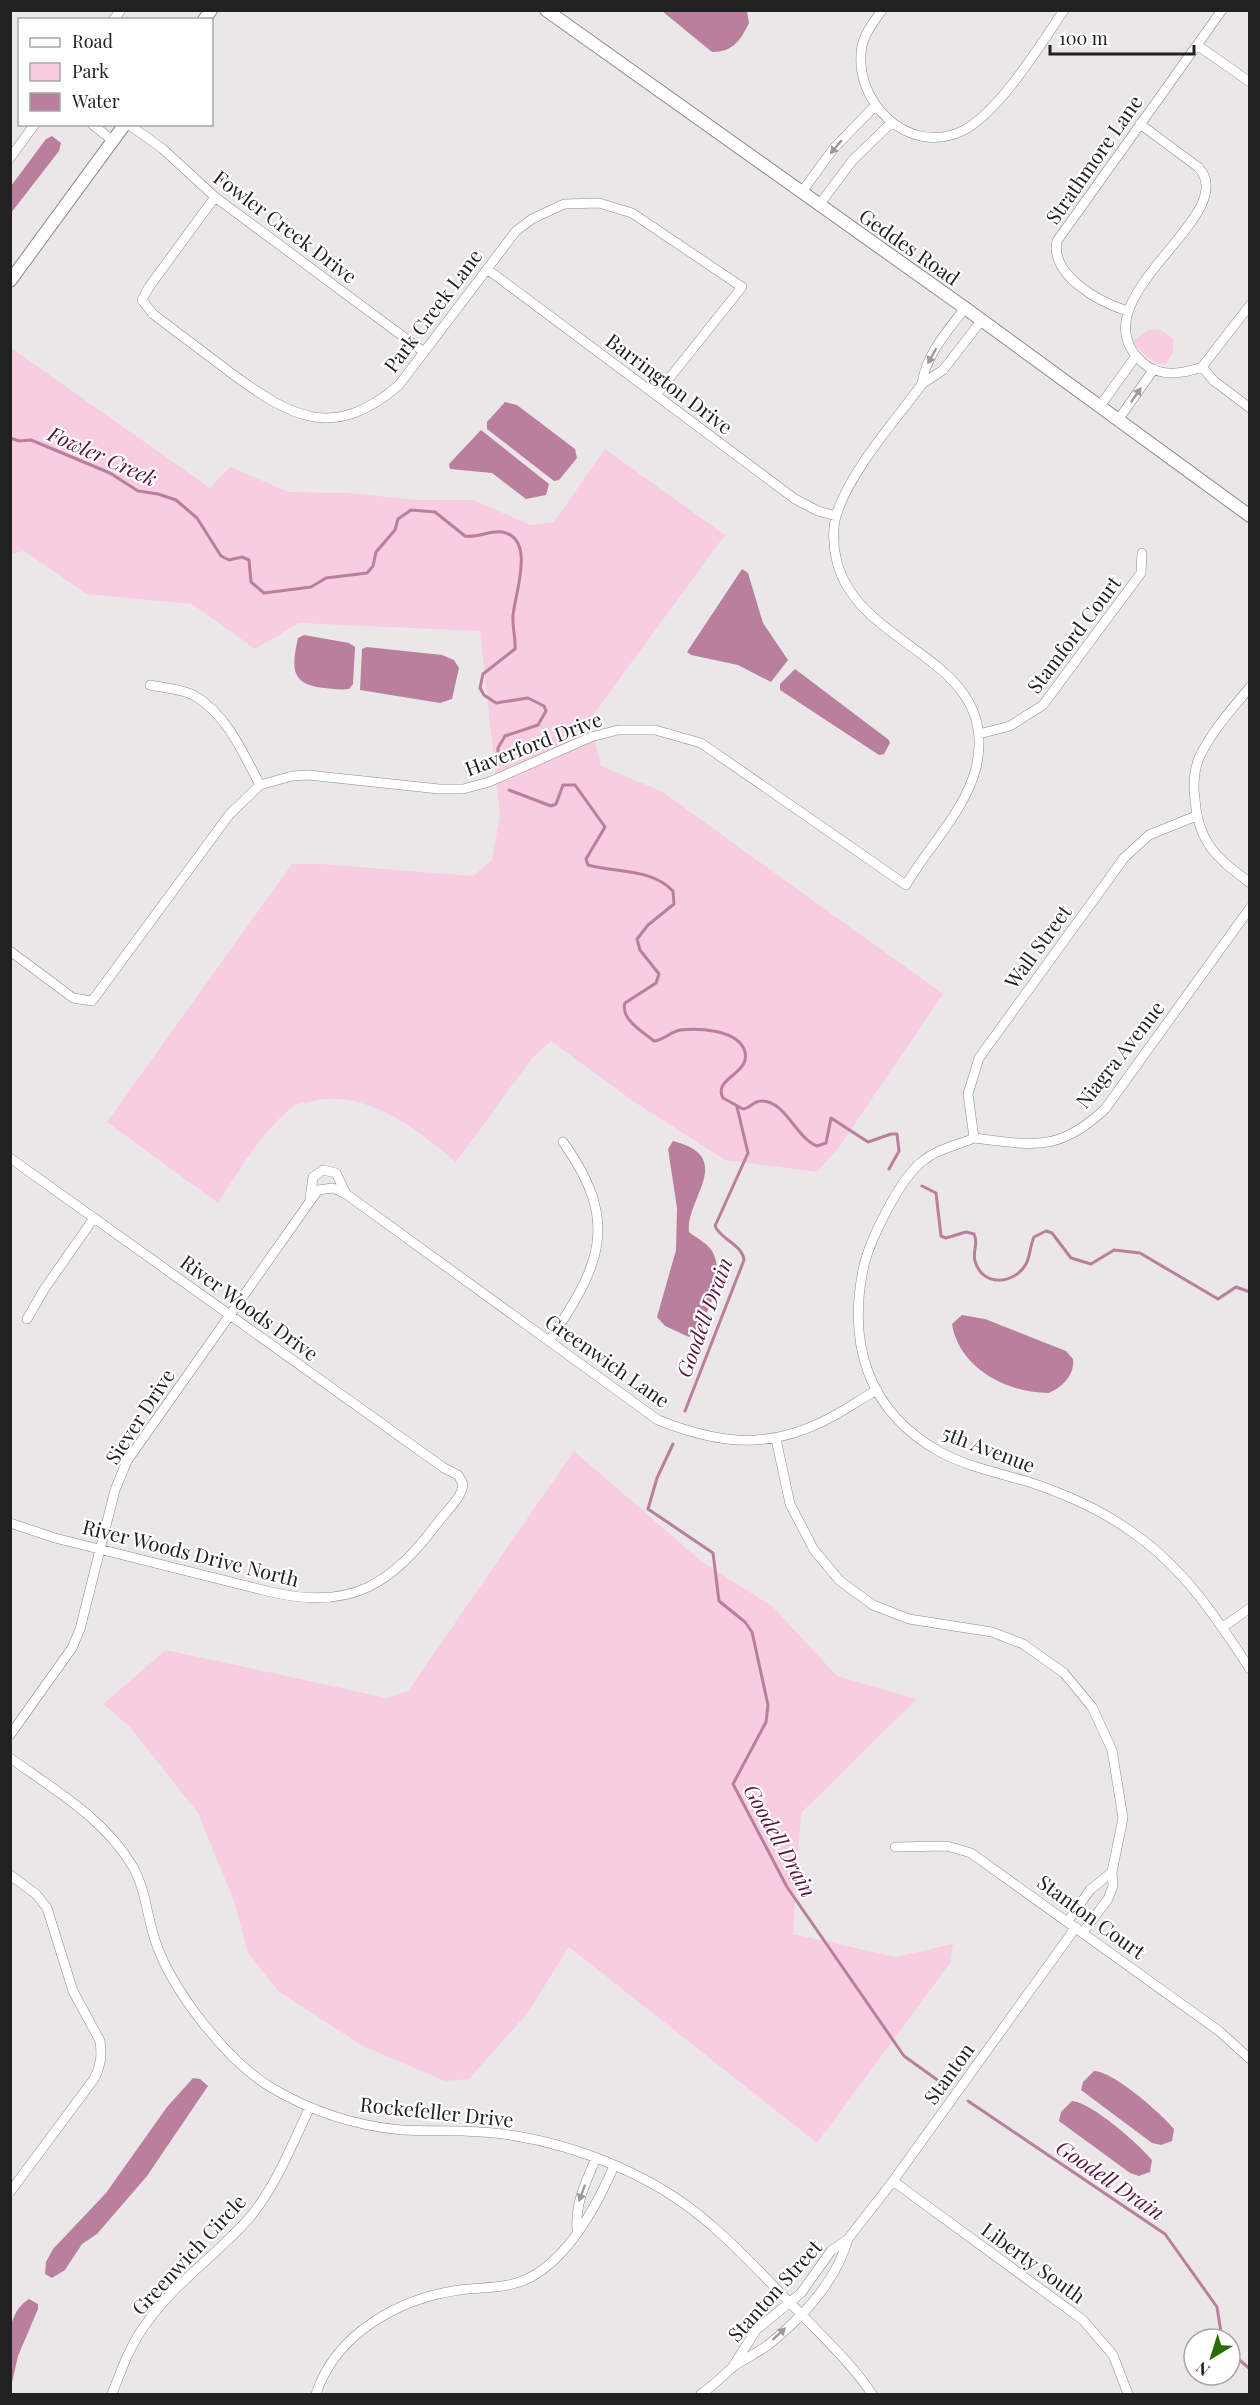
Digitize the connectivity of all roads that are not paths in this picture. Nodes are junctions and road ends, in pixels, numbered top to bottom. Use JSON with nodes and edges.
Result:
{"nodes":[{"id":1,"x":546,"y":10,"type":"edge"},
{"id":2,"x":882,"y":10,"type":"edge"},
{"id":3,"x":1064,"y":10,"type":"edge"},
{"id":4,"x":1222,"y":10,"type":"edge"},
{"id":5,"x":1197,"y":45,"type":"junction"},
{"id":6,"x":1250,"y":82,"type":"edge"},
{"id":7,"x":875,"y":106,"type":"junction"},
{"id":8,"x":887,"y":119,"type":"junction"},
{"id":9,"x":1140,"y":124,"type":"junction"},
{"id":10,"x":34,"y":126,"type":"edge"},
{"id":11,"x":94,"y":126,"type":"edge"},
{"id":12,"x":125,"y":126,"type":"edge"},
{"id":13,"x":130,"y":126,"type":"edge"},
{"id":14,"x":112,"y":141,"type":"junction"},
{"id":15,"x":10,"y":158,"type":"edge"},
{"id":16,"x":801,"y":193,"type":"junction"},
{"id":17,"x":215,"y":197,"type":"junction"},
{"id":18,"x":819,"y":205,"type":"junction"},
{"id":19,"x":487,"y":269,"type":"junction"},
{"id":20,"x":10,"y":281,"type":"edge"},
{"id":21,"x":1250,"y":305,"type":"edge"},
{"id":22,"x":965,"y":309,"type":"junction"},
{"id":23,"x":1127,"y":311,"type":"junction"},
{"id":24,"x":982,"y":320,"type":"junction"},
{"id":25,"x":424,"y":352,"type":"junction"},
{"id":26,"x":1136,"y":356,"type":"junction"},
{"id":27,"x":1149,"y":367,"type":"junction"},
{"id":28,"x":1203,"y":367,"type":"junction"},
{"id":29,"x":922,"y":384,"type":"junction"},
{"id":30,"x":656,"y":395,"type":"junction"},
{"id":31,"x":1100,"y":406,"type":"junction"},
{"id":32,"x":1250,"y":408,"type":"edge"},
{"id":33,"x":1118,"y":420,"type":"junction"},
{"id":34,"x":836,"y":516,"type":"junction"},
{"id":35,"x":1250,"y":516,"type":"edge"},
{"id":36,"x":1142,"y":553,"type":"dead end"},
{"id":37,"x":150,"y":685,"type":"dead end"},
{"id":38,"x":1250,"y":687,"type":"edge"},
{"id":39,"x":979,"y":734,"type":"junction"},
{"id":40,"x":260,"y":785,"type":"junction"},
{"id":41,"x":1196,"y":816,"type":"junction"},
{"id":42,"x":1250,"y":883,"type":"edge"},
{"id":43,"x":1250,"y":908,"type":"edge"},
{"id":44,"x":10,"y":951,"type":"edge"},
{"id":45,"x":974,"y":1138,"type":"junction"},
{"id":46,"x":563,"y":1142,"type":"dead end"},
{"id":47,"x":10,"y":1158,"type":"edge"},
{"id":48,"x":323,"y":1170,"type":"joint"},
{"id":49,"x":323,"y":1188,"type":"joint"},
{"id":50,"x":346,"y":1194,"type":"junction"},
{"id":51,"x":310,"y":1200,"type":"junction"},
{"id":52,"x":94,"y":1218,"type":"junction"},
{"id":53,"x":229,"y":1315,"type":"junction"},
{"id":54,"x":27,"y":1319,"type":"dead end"},
{"id":55,"x":549,"y":1341,"type":"junction"},
{"id":56,"x":877,"y":1390,"type":"junction"},
{"id":57,"x":776,"y":1439,"type":"junction"},
{"id":58,"x":463,"y":1487,"type":"joint"},
{"id":59,"x":10,"y":1523,"type":"edge"},
{"id":60,"x":100,"y":1548,"type":"junction"},
{"id":61,"x":1250,"y":1608,"type":"edge"},
{"id":62,"x":1223,"y":1627,"type":"junction"},
{"id":63,"x":1250,"y":1669,"type":"edge"},
{"id":64,"x":10,"y":1735,"type":"edge"},
{"id":65,"x":10,"y":1758,"type":"edge"},
{"id":66,"x":895,"y":1846,"type":"dead end"},
{"id":67,"x":1112,"y":1872,"type":"junction"},
{"id":68,"x":10,"y":1875,"type":"edge"},
{"id":69,"x":1075,"y":1926,"type":"junction"},
{"id":70,"x":1250,"y":2059,"type":"edge"},
{"id":71,"x":310,"y":2107,"type":"junction"},
{"id":72,"x":597,"y":2158,"type":"junction"},
{"id":73,"x":614,"y":2166,"type":"junction"},
{"id":74,"x":893,"y":2181,"type":"junction"},
{"id":75,"x":10,"y":2192,"type":"edge"},
{"id":76,"x":577,"y":2230,"type":"junction"},
{"id":77,"x":848,"y":2239,"type":"junction"},
{"id":78,"x":789,"y":2302,"type":"junction"},
{"id":79,"x":801,"y":2314,"type":"junction"},
{"id":80,"x":732,"y":2368,"type":"junction"},
{"id":81,"x":112,"y":2394,"type":"edge"},
{"id":82,"x":316,"y":2394,"type":"edge"},
{"id":83,"x":701,"y":2394,"type":"edge"},
{"id":84,"x":872,"y":2394,"type":"edge"},
{"id":85,"x":1128,"y":2394,"type":"edge"}],
"edges":[{"from":1,"to":16,"type":"main road","name":"Geddes Road"},
{"from":2,"to":7,"type":"street"},
{"from":3,"to":8,"type":"street"},
{"from":4,"to":5,"type":"street","name":"Strathmore Lane"},
{"from":5,"to":6,"type":"street"},
{"from":5,"to":9,"type":"street","name":"Strathmore Lane"},
{"from":7,"to":8,"type":"street"},
{"from":7,"to":16,"type":"street","one_way":true},
{"from":8,"to":18,"type":"street"},
{"from":9,"to":23,"type":"street"},
{"from":9,"to":23,"type":"street","name":"Strathmore Lane"},
{"from":10,"to":15,"type":"street"},
{"from":11,"to":14,"type":"street"},
{"from":12,"to":14,"type":"main road"},
{"from":13,"to":17,"type":"street","name":"Fowler Creek Drive"},
{"from":14,"to":20,"type":"main road"},
{"from":16,"to":18,"type":"main road","name":"Geddes Road"},
{"from":17,"to":25,"type":"street","name":"Fowler Creek Drive"},
{"from":17,"to":25,"type":"street","name":"Park Creek Lane"},
{"from":18,"to":22,"type":"main road","name":"Geddes Road"},
{"from":19,"to":25,"type":"street","name":"Park Creek Lane"},
{"from":19,"to":30,"type":"street","name":"Barrington Drive"},
{"from":19,"to":30,"type":"street","name":"Park Creek Lane"},
{"from":21,"to":28,"type":"street"},
{"from":22,"to":24,"type":"main road","name":"Geddes Road"},
{"from":22,"to":29,"type":"street","one_way":true},
{"from":23,"to":26,"type":"street"},
{"from":24,"to":29,"type":"street"},
{"from":24,"to":31,"type":"main road","name":"Geddes Road"},
{"from":26,"to":27,"type":"street"},
{"from":26,"to":31,"type":"street"},
{"from":27,"to":28,"type":"street"},
{"from":33,"to":27,"type":"street","one_way":true},
{"from":28,"to":32,"type":"street"},
{"from":29,"to":34,"type":"street"},
{"from":30,"to":34,"type":"street","name":"Barrington Drive"},
{"from":31,"to":33,"type":"main road","name":"Geddes Road"},
{"from":33,"to":35,"type":"main road","name":"Geddes Road"},
{"from":34,"to":39,"type":"street"},
{"from":36,"to":39,"type":"street","name":"Stamford Court"},
{"from":37,"to":40,"type":"street"},
{"from":38,"to":41,"type":"street"},
{"from":39,"to":40,"type":"street","name":"Haverford Drive"},
{"from":40,"to":44,"type":"street","name":"Haverford Drive"},
{"from":41,"to":42,"type":"street"},
{"from":41,"to":45,"type":"street","name":"Wall Street"},
{"from":43,"to":45,"type":"street","name":"Niagra Avenue"},
{"from":45,"to":56,"type":"street","name":"5th Avenue"},
{"from":46,"to":55,"type":"street"},
{"from":47,"to":52,"type":"street","name":"River Woods Drive"},
{"from":48,"to":50,"type":"street","name":"Greenwich Lane"},
{"from":48,"to":51,"type":"street","name":"Siever Drive"},
{"from":49,"to":50,"type":"street","name":"Greenwich Lane"},
{"from":49,"to":51,"type":"street","name":"Siever Drive"},
{"from":50,"to":55,"type":"street","name":"Greenwich Lane"},
{"from":51,"to":53,"type":"street","name":"Siever Drive"},
{"from":52,"to":53,"type":"street","name":"River Woods Drive"},
{"from":52,"to":54,"type":"street"},
{"from":53,"to":58,"type":"street","name":"River Woods Drive"},
{"from":53,"to":60,"type":"street","name":"Siever Drive"},
{"from":55,"to":57,"type":"street","name":"Greenwich Lane"},
{"from":56,"to":57,"type":"street","name":"Greenwich Lane"},
{"from":56,"to":62,"type":"street","name":"5th Avenue"},
{"from":57,"to":67,"type":"street"},
{"from":58,"to":60,"type":"street","name":"River Woods Drive North"},
{"from":59,"to":60,"type":"street","name":"River Woods Drive North"},
{"from":60,"to":64,"type":"street","name":"Siever Drive"},
{"from":61,"to":62,"type":"street"},
{"from":62,"to":63,"type":"street","name":"5th Avenue"},
{"from":65,"to":71,"type":"street","name":"Rockefeller Drive"},
{"from":66,"to":69,"type":"street","name":"Stanton Court"},
{"from":67,"to":69,"type":"street"},
{"from":67,"to":69,"type":"street"},
{"from":68,"to":75,"type":"street"},
{"from":69,"to":70,"type":"street","name":"Stanton Court"},
{"from":69,"to":74,"type":"street","name":"Stanton"},
{"from":71,"to":72,"type":"street","name":"Rockefeller Drive"},
{"from":71,"to":81,"type":"street","name":"Greenwich Circle"},
{"from":72,"to":73,"type":"street","name":"Rockefeller Drive"},
{"from":72,"to":76,"type":"street","one_way":true},
{"from":73,"to":76,"type":"street"},
{"from":73,"to":78,"type":"street","name":"Rockefeller Drive"},
{"from":74,"to":77,"type":"street","name":"Stanton"},
{"from":74,"to":85,"type":"street","name":"Liberty South"},
{"from":76,"to":82,"type":"street"},
{"from":77,"to":78,"type":"street","name":"Stanton Street"},
{"from":77,"to":79,"type":"street","name":"Stanton Street"},
{"from":78,"to":79,"type":"street","name":"Rockefeller Drive"},
{"from":78,"to":80,"type":"street","name":"Stanton Street"},
{"from":80,"to":79,"type":"street","name":"Stanton Street","one_way":true},
{"from":79,"to":84,"type":"street","name":"Rockefeller Drive"},
{"from":80,"to":83,"type":"street","name":"Stanton Street"}]}
